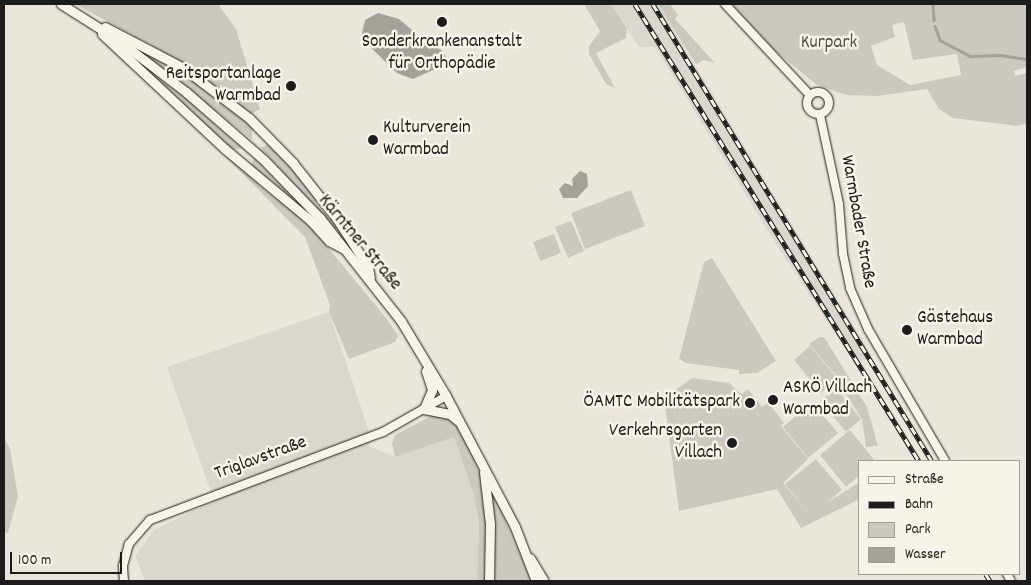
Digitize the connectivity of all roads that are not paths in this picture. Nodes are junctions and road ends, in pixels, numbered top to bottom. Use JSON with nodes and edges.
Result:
{"nodes":[{"id":1,"x":62,"y":4,"type":"edge"},
{"id":2,"x":725,"y":4,"type":"edge"},
{"id":3,"x":86,"y":19,"type":"junction"},
{"id":4,"x":810,"y":95,"type":"junction"},
{"id":5,"x":820,"y":115,"type":"junction"},
{"id":6,"x":346,"y":250,"type":"junction"},
{"id":7,"x":370,"y":280,"type":"junction"},
{"id":8,"x":427,"y":364,"type":"junction"},
{"id":9,"x":446,"y":396,"type":"junction"},
{"id":10,"x":424,"y":409,"type":"junction"},
{"id":11,"x":463,"y":426,"type":"junction"},
{"id":12,"x":944,"y":460,"type":"edge"},
{"id":13,"x":483,"y":462,"type":"junction"},
{"id":14,"x":526,"y":552,"type":"junction"},
{"id":15,"x":124,"y":581,"type":"edge"},
{"id":16,"x":488,"y":581,"type":"edge"},
{"id":17,"x":536,"y":581,"type":"edge"},
{"id":18,"x":544,"y":581,"type":"edge"}],
"edges":[{"from":1,"to":3,"type":"main road","name":"Kärntner Straße"},
{"from":2,"to":4,"type":"street","name":"Warmbader Straße"},
{"from":3,"to":6,"type":"main road"},
{"from":3,"to":6,"type":"main road","name":"Kärntner Straße"},
{"from":3,"to":7,"type":"main road"},
{"from":4,"to":5,"type":"street","name":"Warmbader Straße"},
{"from":4,"to":5,"type":"street","name":"Warmbader Straße"},
{"from":5,"to":12,"type":"street","name":"Warmbader Straße"},
{"from":6,"to":7,"type":"main road","name":"Kärntner Straße"},
{"from":7,"to":8,"type":"main road","name":"Kärntner Straße"},
{"from":8,"to":9,"type":"main road","name":"Kärntner Straße"},
{"from":8,"to":10,"type":"main road"},
{"from":9,"to":10,"type":"street","name":"Triglavstraße"},
{"from":9,"to":11,"type":"main road","name":"Kärntner Straße"},
{"from":10,"to":11,"type":"main road"},
{"from":10,"to":15,"type":"street","name":"Triglavstraße"},
{"from":11,"to":13,"type":"main road","name":"Kärntner Straße"},
{"from":13,"to":14,"type":"main road","name":"Kärntner Straße"},
{"from":13,"to":16,"type":"main road"},
{"from":14,"to":17,"type":"main road","name":"Kärntner Straße"},
{"from":14,"to":18,"type":"main road"}]}
